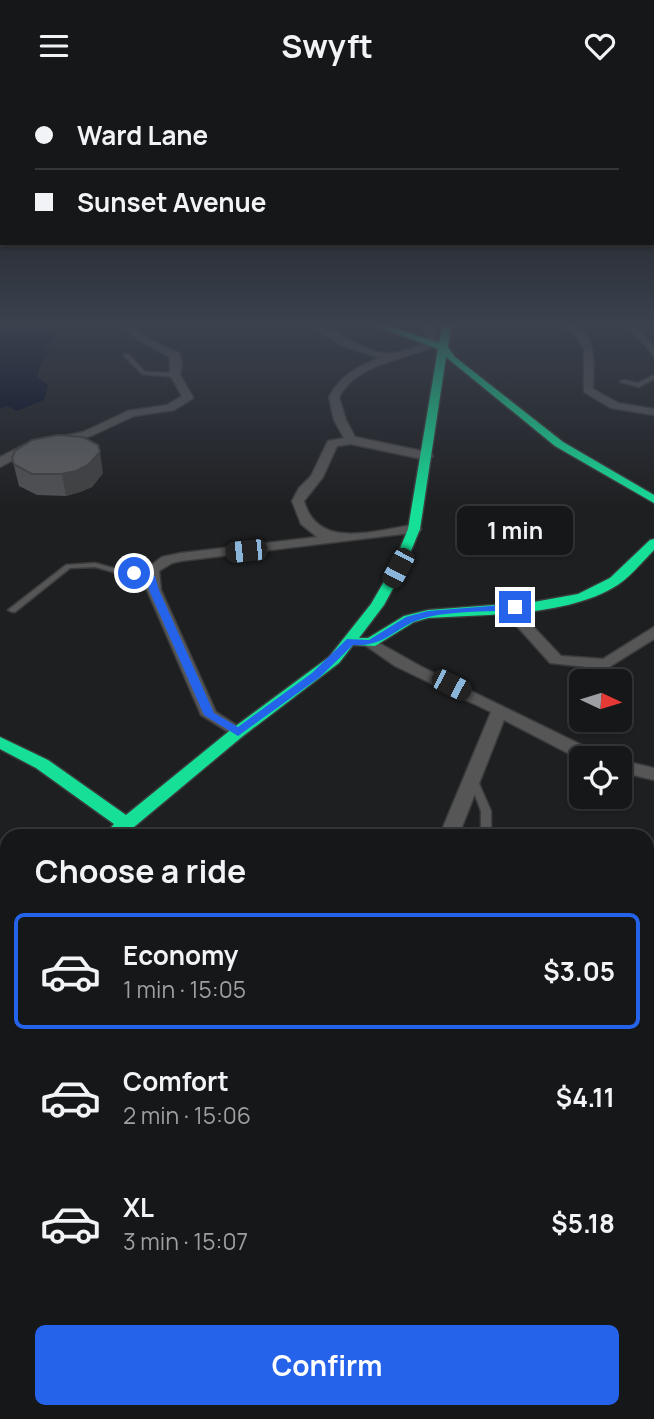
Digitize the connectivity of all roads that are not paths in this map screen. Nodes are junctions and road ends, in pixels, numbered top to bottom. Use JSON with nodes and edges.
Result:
{"nodes":[{"id":1,"x":181,"y":385,"type":"edge"},
{"id":2,"x":341,"y":385,"type":"edge"},
{"id":3,"x":434,"y":385,"type":"edge"},
{"id":4,"x":485,"y":385,"type":"edge"},
{"id":5,"x":588,"y":385,"type":"edge"},
{"id":6,"x":654,"y":412,"type":"edge"},
{"id":7,"x":351,"y":440,"type":"junction"},
{"id":8,"x":427,"y":456,"type":"junction"},
{"id":9,"x":0,"y":463,"type":"edge"},
{"id":10,"x":623,"y":482,"type":"junction"},
{"id":11,"x":654,"y":486,"type":"edge"},
{"id":12,"x":654,"y":500,"type":"edge"},
{"id":13,"x":414,"y":529,"type":"junction"},
{"id":14,"x":339,"y":540,"type":"junction"},
{"id":15,"x":654,"y":543,"type":"edge"},
{"id":16,"x":151,"y":576,"type":"junction"},
{"id":17,"x":515,"y":607,"type":"junction"},
{"id":18,"x":12,"y":610,"type":"dead end"},
{"id":19,"x":654,"y":632,"type":"edge"},
{"id":20,"x":351,"y":642,"type":"junction"},
{"id":21,"x":370,"y":643,"type":"junction"},
{"id":22,"x":500,"y":710,"type":"junction"},
{"id":23,"x":238,"y":732,"type":"junction"},
{"id":24,"x":0,"y":742,"type":"edge"},
{"id":25,"x":569,"y":747,"type":"edge"},
{"id":26,"x":632,"y":769,"type":"edge"},
{"id":27,"x":654,"y":774,"type":"edge"},
{"id":28,"x":473,"y":779,"type":"junction"},
{"id":29,"x":126,"y":824,"type":"junction"},
{"id":30,"x":120,"y":829,"type":"edge"},
{"id":31,"x":451,"y":829,"type":"edge"},
{"id":32,"x":484,"y":829,"type":"edge"}],
"edges":[{"from":1,"to":9,"type":"street"},
{"from":2,"to":7,"type":"street"},
{"from":3,"to":8,"type":"main road"},
{"from":4,"to":10,"type":"main road"},
{"from":5,"to":6,"type":"street"},
{"from":7,"to":8,"type":"street"},
{"from":7,"to":14,"type":"street"},
{"from":8,"to":13,"type":"main road"},
{"from":10,"to":11,"type":"main road"},
{"from":10,"to":12,"type":"main road"},
{"from":13,"to":14,"type":"street"},
{"from":13,"to":20,"type":"main road"},
{"from":14,"to":16,"type":"street"},
{"from":15,"to":17,"type":"main road"},
{"from":16,"to":18,"type":"lane"},
{"from":16,"to":23,"type":"street"},
{"from":17,"to":19,"type":"street"},
{"from":17,"to":21,"type":"main road"},
{"from":20,"to":21,"type":"main road"},
{"from":20,"to":23,"type":"main road"},
{"from":21,"to":22,"type":"street"},
{"from":22,"to":25,"type":"street"},
{"from":22,"to":28,"type":"street"},
{"from":23,"to":29,"type":"main road"},
{"from":24,"to":29,"type":"main road"},
{"from":26,"to":27,"type":"street"},
{"from":28,"to":31,"type":"street"},
{"from":28,"to":32,"type":"lane"},
{"from":29,"to":30,"type":"main road"}]}
